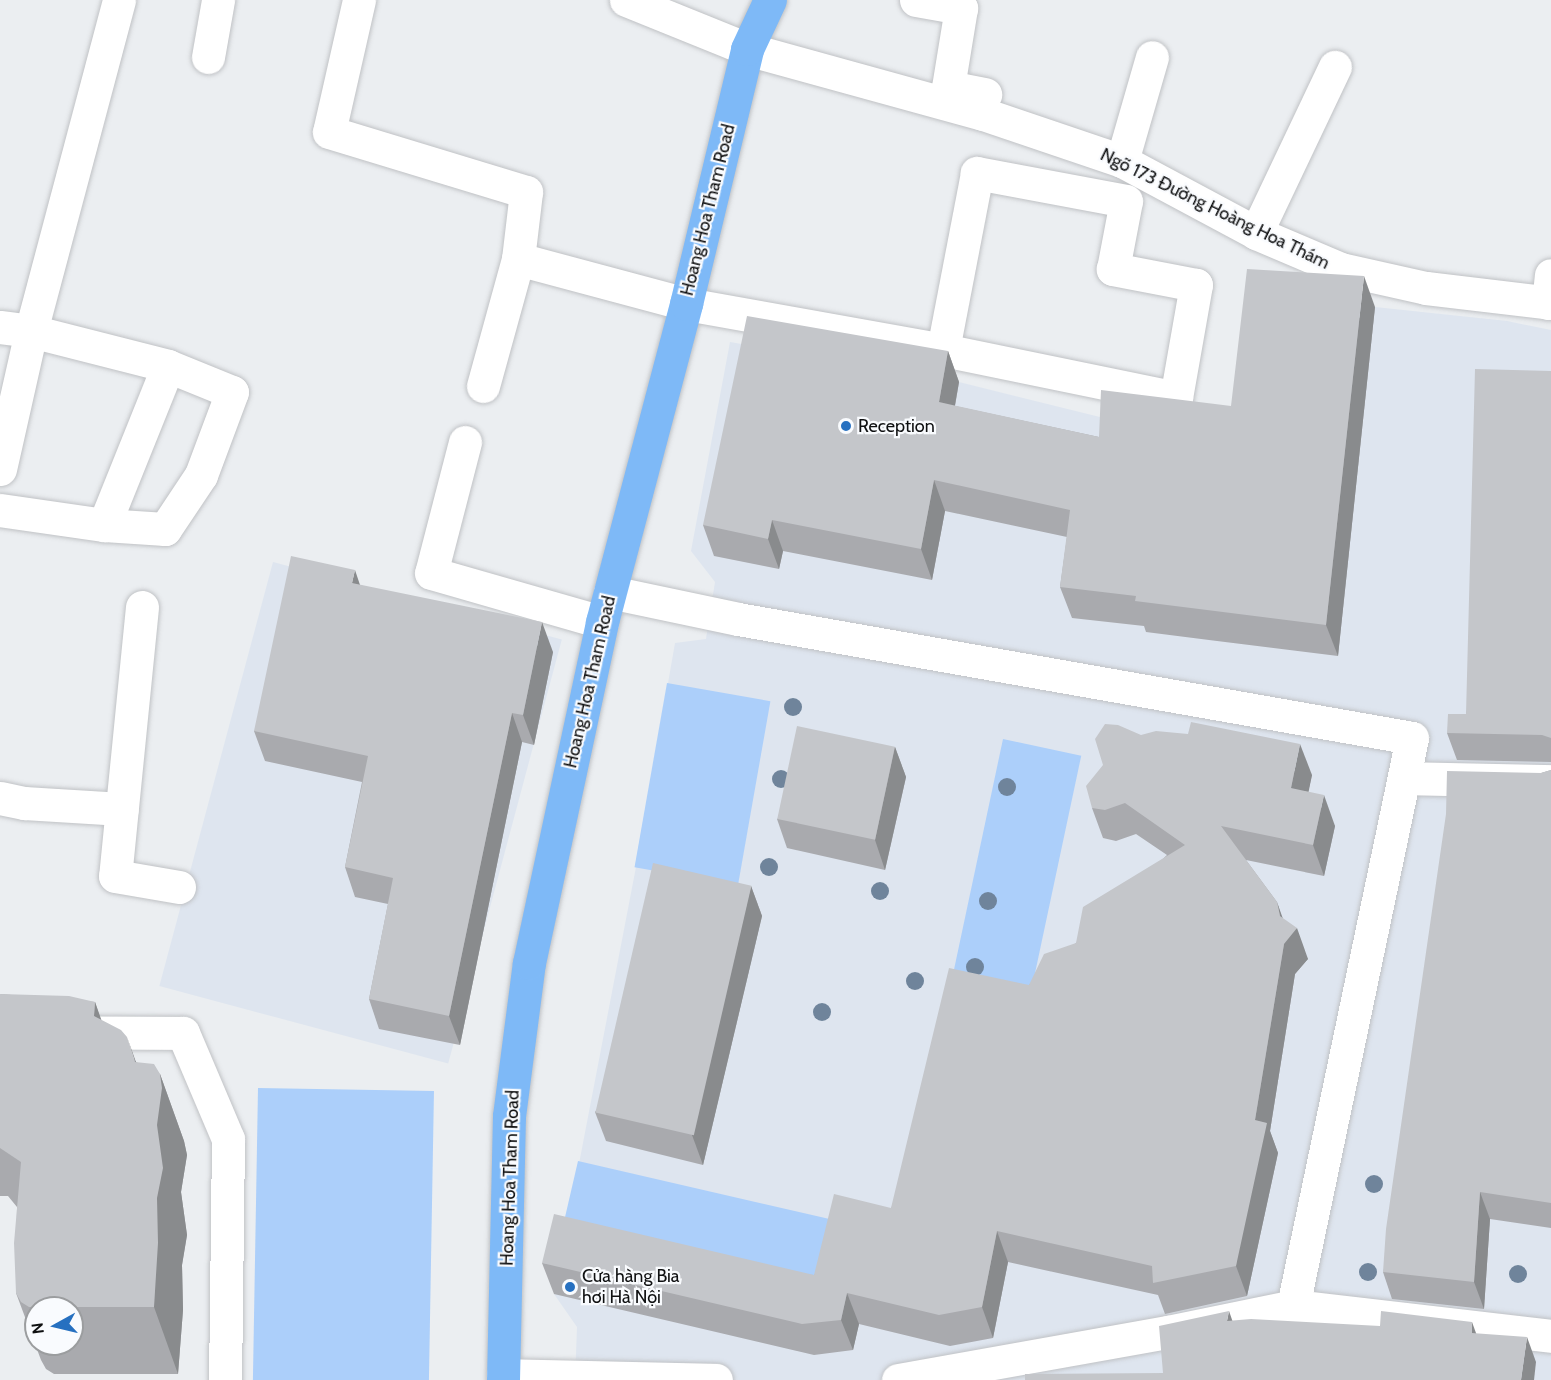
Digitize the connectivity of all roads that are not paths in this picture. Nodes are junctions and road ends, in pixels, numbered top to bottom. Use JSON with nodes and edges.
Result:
{"nodes":[{"id":1,"x":119,"y":0,"type":"edge"},
{"id":2,"x":218,"y":0,"type":"edge"},
{"id":3,"x":358,"y":0,"type":"edge"},
{"id":4,"x":626,"y":0,"type":"edge"},
{"id":5,"x":770,"y":0,"type":"edge"},
{"id":6,"x":916,"y":0,"type":"edge"},
{"id":7,"x":747,"y":49,"type":"junction"},
{"id":8,"x":208,"y":57,"type":"dead end"},
{"id":9,"x":1152,"y":57,"type":"dead end"},
{"id":10,"x":1335,"y":67,"type":"dead end"},
{"id":11,"x":1000,"y":97,"type":"dead end"},
{"id":12,"x":1122,"y":161,"type":"junction"},
{"id":13,"x":1256,"y":233,"type":"junction"},
{"id":14,"x":518,"y":259,"type":"junction"},
{"id":15,"x":1550,"y":294,"type":"edge"},
{"id":16,"x":686,"y":304,"type":"junction"},
{"id":17,"x":16,"y":329,"type":"edge"},
{"id":18,"x":943,"y":350,"type":"junction"},
{"id":19,"x":168,"y":366,"type":"junction"},
{"id":20,"x":483,"y":386,"type":"dead end"},
{"id":21,"x":465,"y":442,"type":"dead end"},
{"id":22,"x":0,"y":470,"type":"edge"},
{"id":23,"x":0,"y":510,"type":"edge"},
{"id":24,"x":104,"y":525,"type":"junction"},
{"id":25,"x":142,"y":607,"type":"dead end"},
{"id":26,"x":606,"y":607,"type":"junction"},
{"id":27,"x":1404,"y":778,"type":"junction"},
{"id":28,"x":1551,"y":781,"type":"edge"},
{"id":29,"x":0,"y":798,"type":"edge"},
{"id":30,"x":122,"y":809,"type":"junction"},
{"id":31,"x":179,"y":887,"type":"dead end"},
{"id":32,"x":0,"y":1032,"type":"edge"},
{"id":33,"x":1293,"y":1306,"type":"junction"},
{"id":34,"x":1551,"y":1336,"type":"edge"},
{"id":35,"x":503,"y":1377,"type":"edge"},
{"id":36,"x":225,"y":1380,"type":"edge"},
{"id":37,"x":716,"y":1380,"type":"edge"},
{"id":38,"x":898,"y":1380,"type":"edge"}],
"edges":[{"from":1,"to":17,"type":"street"},
{"from":2,"to":8,"type":"street"},
{"from":3,"to":14,"type":"street"},
{"from":4,"to":7,"type":"street","name":"Ngõ 173 Đường Hoàng Hoa Thám"},
{"from":5,"to":7,"type":"main road","name":"Hoang Hoa Tham Road"},
{"from":6,"to":11,"type":"street"},
{"from":7,"to":12,"type":"street","name":"Ngõ 173 Đường Hoàng Hoa Thám"},
{"from":7,"to":16,"type":"main road","name":"Hoang Hoa Tham Road"},
{"from":9,"to":12,"type":"street"},
{"from":10,"to":13,"type":"street"},
{"from":12,"to":13,"type":"street","name":"Ngõ 173 Đường Hoàng Hoa Thám"},
{"from":13,"to":15,"type":"street","name":"Ngõ 173 Đường Hoàng Hoa Thám"},
{"from":14,"to":16,"type":"street"},
{"from":14,"to":20,"type":"street"},
{"from":16,"to":18,"type":"street"},
{"from":16,"to":26,"type":"main road","name":"Hoang Hoa Tham Road"},
{"from":17,"to":19,"type":"street"},
{"from":17,"to":22,"type":"street"},
{"from":18,"to":18,"type":"street"},
{"from":19,"to":24,"type":"street"},
{"from":19,"to":24,"type":"street"},
{"from":21,"to":26,"type":"street"},
{"from":23,"to":24,"type":"street"},
{"from":25,"to":30,"type":"street"},
{"from":26,"to":27,"type":"street"},
{"from":26,"to":35,"type":"main road","name":"Hoang Hoa Tham Road"},
{"from":27,"to":28,"type":"street"},
{"from":27,"to":33,"type":"street"},
{"from":29,"to":30,"type":"street"},
{"from":30,"to":31,"type":"street"},
{"from":32,"to":36,"type":"street"},
{"from":33,"to":34,"type":"street"},
{"from":33,"to":38,"type":"street"},
{"from":35,"to":37,"type":"street"}]}
